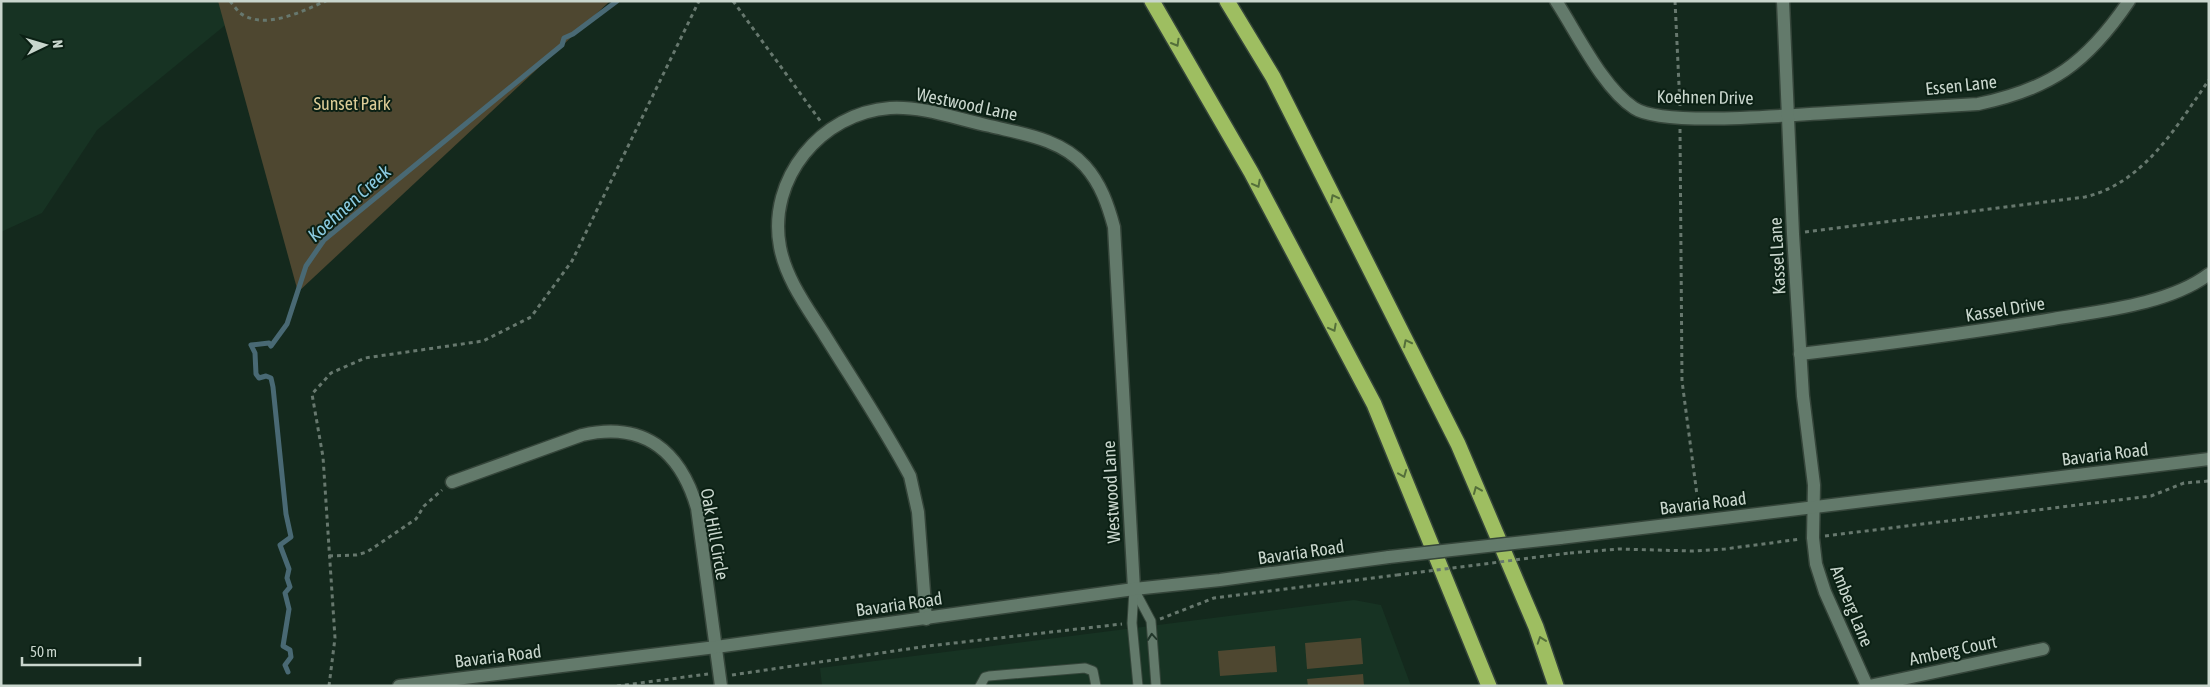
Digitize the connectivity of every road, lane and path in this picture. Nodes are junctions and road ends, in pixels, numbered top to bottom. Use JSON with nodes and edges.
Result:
{"nodes":[{"id":1,"x":230,"y":1,"type":"edge"},
{"id":2,"x":326,"y":1,"type":"edge"},
{"id":3,"x":699,"y":1,"type":"edge"},
{"id":4,"x":733,"y":1,"type":"edge"},
{"id":5,"x":1152,"y":1,"type":"edge"},
{"id":6,"x":1227,"y":1,"type":"edge"},
{"id":7,"x":1556,"y":1,"type":"edge"},
{"id":8,"x":1675,"y":1,"type":"edge"},
{"id":9,"x":1783,"y":1,"type":"edge"},
{"id":10,"x":2129,"y":1,"type":"edge"},
{"id":11,"x":2209,"y":80,"type":"edge"},
{"id":12,"x":1789,"y":115,"type":"junction"},
{"id":13,"x":1680,"y":118,"type":"junction"},
{"id":14,"x":828,"y":131,"type":"junction"},
{"id":15,"x":1793,"y":234,"type":"junction"},
{"id":16,"x":2209,"y":274,"type":"edge"},
{"id":17,"x":1800,"y":354,"type":"junction"},
{"id":18,"x":2209,"y":459,"type":"edge"},
{"id":19,"x":2209,"y":481,"type":"edge"},
{"id":20,"x":452,"y":482,"type":"joint"},
{"id":21,"x":1697,"y":495,"type":"dead end"},
{"id":22,"x":1814,"y":508,"type":"junction"},
{"id":23,"x":1813,"y":538,"type":"junction"},
{"id":24,"x":329,"y":556,"type":"junction"},
{"id":25,"x":1134,"y":589,"type":"junction"},
{"id":26,"x":926,"y":618,"type":"junction"},
{"id":27,"x":1151,"y":621,"type":"junction"},
{"id":28,"x":1132,"y":623,"type":"junction"},
{"id":29,"x":716,"y":647,"type":"junction"},
{"id":30,"x":2043,"y":649,"type":"dead end"},
{"id":31,"x":720,"y":680,"type":"edge"},
{"id":32,"x":329,"y":686,"type":"edge"},
{"id":33,"x":399,"y":686,"type":"edge"},
{"id":34,"x":618,"y":686,"type":"edge"},
{"id":35,"x":980,"y":686,"type":"edge"},
{"id":36,"x":1096,"y":686,"type":"edge"},
{"id":37,"x":1138,"y":686,"type":"edge"},
{"id":38,"x":1156,"y":686,"type":"edge"},
{"id":39,"x":1489,"y":686,"type":"edge"},
{"id":40,"x":1556,"y":686,"type":"edge"},
{"id":41,"x":1868,"y":686,"type":"edge"}],
"edges":[{"from":1,"to":2,"type":"path"},
{"from":3,"to":24,"type":"path"},
{"from":4,"to":14,"type":"path"},
{"from":5,"to":39,"type":"highway","one_way":true},
{"from":40,"to":6,"type":"highway","one_way":true},
{"from":7,"to":13,"type":"street","name":"Koehnen Drive"},
{"from":8,"to":13,"type":"path"},
{"from":9,"to":12,"type":"street","name":"Kassel Lane"},
{"from":10,"to":12,"type":"street","name":"Essen Lane"},
{"from":11,"to":15,"type":"path"},
{"from":12,"to":13,"type":"street","name":"Koehnen Drive"},
{"from":12,"to":15,"type":"street","name":"Kassel Lane"},
{"from":13,"to":21,"type":"path"},
{"from":14,"to":25,"type":"street","name":"Westwood Lane"},
{"from":14,"to":26,"type":"street","name":"Westwood Lane"},
{"from":15,"to":17,"type":"street","name":"Kassel Lane"},
{"from":16,"to":17,"type":"street","name":"Kassel Drive"},
{"from":17,"to":22,"type":"street","name":"Kassel Lane"},
{"from":18,"to":22,"type":"street","name":"Bavaria Road"},
{"from":19,"to":23,"type":"path"},
{"from":20,"to":24,"type":"path"},
{"from":20,"to":29,"type":"street","name":"Oak Hill Circle"},
{"from":22,"to":23,"type":"street","name":"Amberg Lane"},
{"from":22,"to":25,"type":"street","name":"Bavaria Road","bridge":true},
{"from":23,"to":27,"type":"path","bridge":true},
{"from":23,"to":41,"type":"street","name":"Amberg Lane"},
{"from":24,"to":32,"type":"path"},
{"from":25,"to":26,"type":"street","name":"Bavaria Road"},
{"from":25,"to":27,"type":"lane"},
{"from":25,"to":28,"type":"lane"},
{"from":26,"to":29,"type":"street","name":"Bavaria Road"},
{"from":38,"to":27,"type":"lane","one_way":true},
{"from":28,"to":31,"type":"path"},
{"from":28,"to":37,"type":"lane"},
{"from":29,"to":31,"type":"street","name":"Oak Hill Circle"},
{"from":29,"to":33,"type":"street","name":"Bavaria Road"},
{"from":30,"to":41,"type":"street","name":"Amberg Court"},
{"from":31,"to":34,"type":"path"},
{"from":35,"to":36,"type":"lane"}]}
